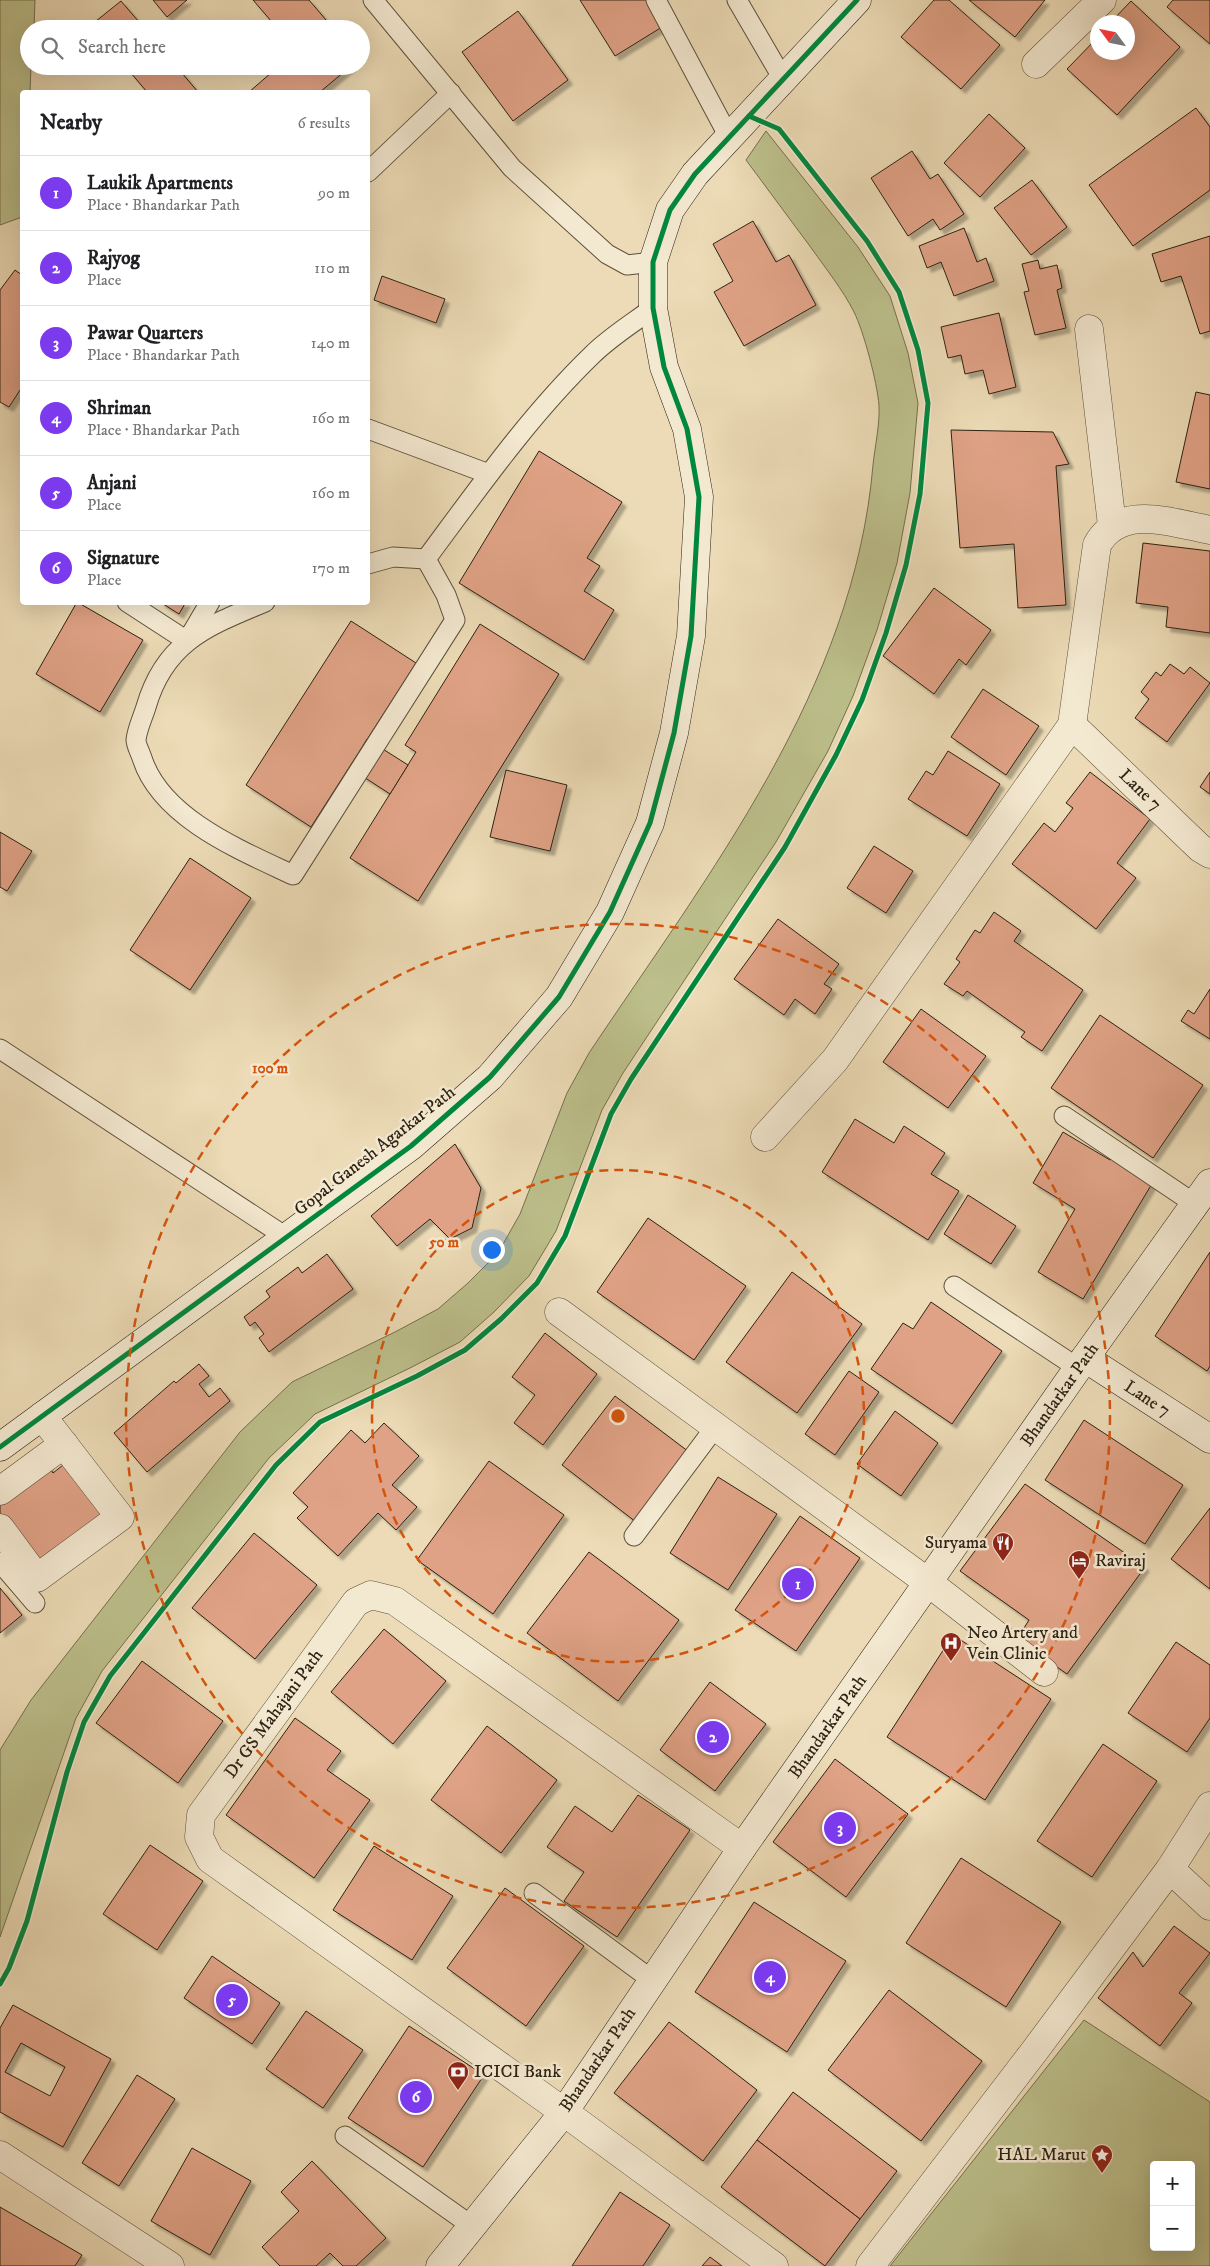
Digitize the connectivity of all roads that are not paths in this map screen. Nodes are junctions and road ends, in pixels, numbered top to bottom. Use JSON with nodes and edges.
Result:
{"nodes":[{"id":1,"x":373,"y":0,"type":"edge"},
{"id":2,"x":656,"y":0,"type":"edge"},
{"id":3,"x":737,"y":0,"type":"edge"},
{"id":4,"x":857,"y":0,"type":"edge"},
{"id":5,"x":1102,"y":0,"type":"edge"},
{"id":6,"x":1036,"y":64,"type":"dead end"},
{"id":7,"x":783,"y":80,"type":"junction"},
{"id":8,"x":451,"y":93,"type":"junction"},
{"id":9,"x":729,"y":137,"type":"junction"},
{"id":10,"x":370,"y":170,"type":"edge"},
{"id":11,"x":654,"y":262,"type":"junction"},
{"id":12,"x":652,"y":308,"type":"junction"},
{"id":13,"x":1089,"y":329,"type":"dead end"},
{"id":14,"x":370,"y":430,"type":"edge"},
{"id":15,"x":489,"y":474,"type":"junction"},
{"id":16,"x":1112,"y":526,"type":"junction"},
{"id":17,"x":1210,"y":530,"type":"edge"},
{"id":18,"x":426,"y":559,"type":"junction"},
{"id":19,"x":370,"y":563,"type":"edge"},
{"id":20,"x":132,"y":605,"type":"edge"},
{"id":21,"x":208,"y":605,"type":"edge"},
{"id":22,"x":258,"y":605,"type":"edge"},
{"id":23,"x":187,"y":641,"type":"junction"},
{"id":24,"x":1072,"y":724,"type":"junction"},
{"id":25,"x":1210,"y":854,"type":"edge"},
{"id":26,"x":0,"y":1049,"type":"edge"},
{"id":27,"x":1064,"y":1116,"type":"dead end"},
{"id":28,"x":765,"y":1137,"type":"dead end"},
{"id":29,"x":1202,"y":1193,"type":"edge"},
{"id":30,"x":286,"y":1237,"type":"junction"},
{"id":31,"x":954,"y":1286,"type":"dead end"},
{"id":32,"x":559,"y":1312,"type":"dead end"},
{"id":33,"x":1082,"y":1363,"type":"junction"},
{"id":34,"x":42,"y":1416,"type":"junction"},
{"id":35,"x":716,"y":1426,"type":"junction"},
{"id":36,"x":1210,"y":1439,"type":"edge"},
{"id":37,"x":64,"y":1444,"type":"junction"},
{"id":38,"x":0,"y":1447,"type":"edge"},
{"id":39,"x":10,"y":1484,"type":"edge"},
{"id":40,"x":0,"y":1528,"type":"edge"},
{"id":41,"x":634,"y":1536,"type":"dead end"},
{"id":42,"x":0,"y":1562,"type":"edge"},
{"id":43,"x":929,"y":1583,"type":"junction"},
{"id":44,"x":35,"y":1602,"type":"dead end"},
{"id":45,"x":1044,"y":1672,"type":"dead end"},
{"id":46,"x":1210,"y":1806,"type":"edge"},
{"id":47,"x":742,"y":1848,"type":"junction"},
{"id":48,"x":1170,"y":1869,"type":"junction"},
{"id":49,"x":534,"y":1893,"type":"dead end"},
{"id":50,"x":1210,"y":1906,"type":"edge"},
{"id":51,"x":652,"y":1980,"type":"junction"},
{"id":52,"x":564,"y":2112,"type":"junction"},
{"id":53,"x":345,"y":2136,"type":"dead end"},
{"id":54,"x":0,"y":2155,"type":"edge"},
{"id":55,"x":472,"y":2226,"type":"junction"},
{"id":56,"x":170,"y":2266,"type":"edge"},
{"id":57,"x":440,"y":2266,"type":"edge"},
{"id":58,"x":774,"y":2266,"type":"edge"},
{"id":59,"x":870,"y":2266,"type":"edge"}],
"edges":[{"from":1,"to":8,"type":"lane"},
{"from":2,"to":9,"type":"lane"},
{"from":3,"to":7,"type":"lane"},
{"from":4,"to":7,"type":"street","name":"Gopal Ganesh Agarkar Path"},
{"from":5,"to":6,"type":"street"},
{"from":7,"to":9,"type":"street","name":"Gopal Ganesh Agarkar Path"},
{"from":8,"to":10,"type":"lane"},
{"from":8,"to":11,"type":"lane"},
{"from":9,"to":11,"type":"street","name":"Gopal Ganesh Agarkar Path"},
{"from":11,"to":12,"type":"street","name":"Gopal Ganesh Agarkar Path"},
{"from":12,"to":15,"type":"lane"},
{"from":12,"to":30,"type":"street","name":"Gopal Ganesh Agarkar Path"},
{"from":13,"to":16,"type":"street"},
{"from":14,"to":15,"type":"lane"},
{"from":15,"to":18,"type":"lane"},
{"from":16,"to":17,"type":"street"},
{"from":16,"to":24,"type":"street"},
{"from":18,"to":19,"type":"lane"},
{"from":18,"to":23,"type":"lane"},
{"from":20,"to":23,"type":"lane"},
{"from":21,"to":23,"type":"lane"},
{"from":22,"to":23,"type":"lane"},
{"from":24,"to":25,"type":"street","name":"Lane 7"},
{"from":24,"to":28,"type":"street"},
{"from":26,"to":30,"type":"lane"},
{"from":27,"to":29,"type":"lane"},
{"from":29,"to":33,"type":"street","name":"Bhandarkar Path"},
{"from":30,"to":34,"type":"street","name":"Gopal Ganesh Agarkar Path"},
{"from":31,"to":33,"type":"lane"},
{"from":32,"to":35,"type":"street"},
{"from":33,"to":36,"type":"street","name":"Lane 7"},
{"from":33,"to":43,"type":"street","name":"Bhandarkar Path"},
{"from":34,"to":37,"type":"street"},
{"from":34,"to":38,"type":"street","name":"Gopal Ganesh Agarkar Path"},
{"from":35,"to":41,"type":"lane"},
{"from":35,"to":43,"type":"street"},
{"from":37,"to":39,"type":"street"},
{"from":37,"to":40,"type":"street"},
{"from":38,"to":39,"type":"street"},
{"from":42,"to":44,"type":"lane"},
{"from":43,"to":45,"type":"street"},
{"from":43,"to":47,"type":"street","name":"Bhandarkar Path"},
{"from":46,"to":48,"type":"street"},
{"from":47,"to":51,"type":"street","name":"Bhandarkar Path"},
{"from":47,"to":52,"type":"street","name":"Dr GS Mahajani Path"},
{"from":48,"to":50,"type":"street"},
{"from":48,"to":59,"type":"street"},
{"from":49,"to":51,"type":"lane"},
{"from":51,"to":52,"type":"street","name":"Bhandarkar Path"},
{"from":52,"to":55,"type":"street","name":"Bhandarkar Path"},
{"from":52,"to":58,"type":"street","name":"Dr GS Mahajani Path"},
{"from":53,"to":55,"type":"lane"},
{"from":54,"to":56,"type":"street"},
{"from":55,"to":57,"type":"street","name":"Bhandarkar Path"}]}
